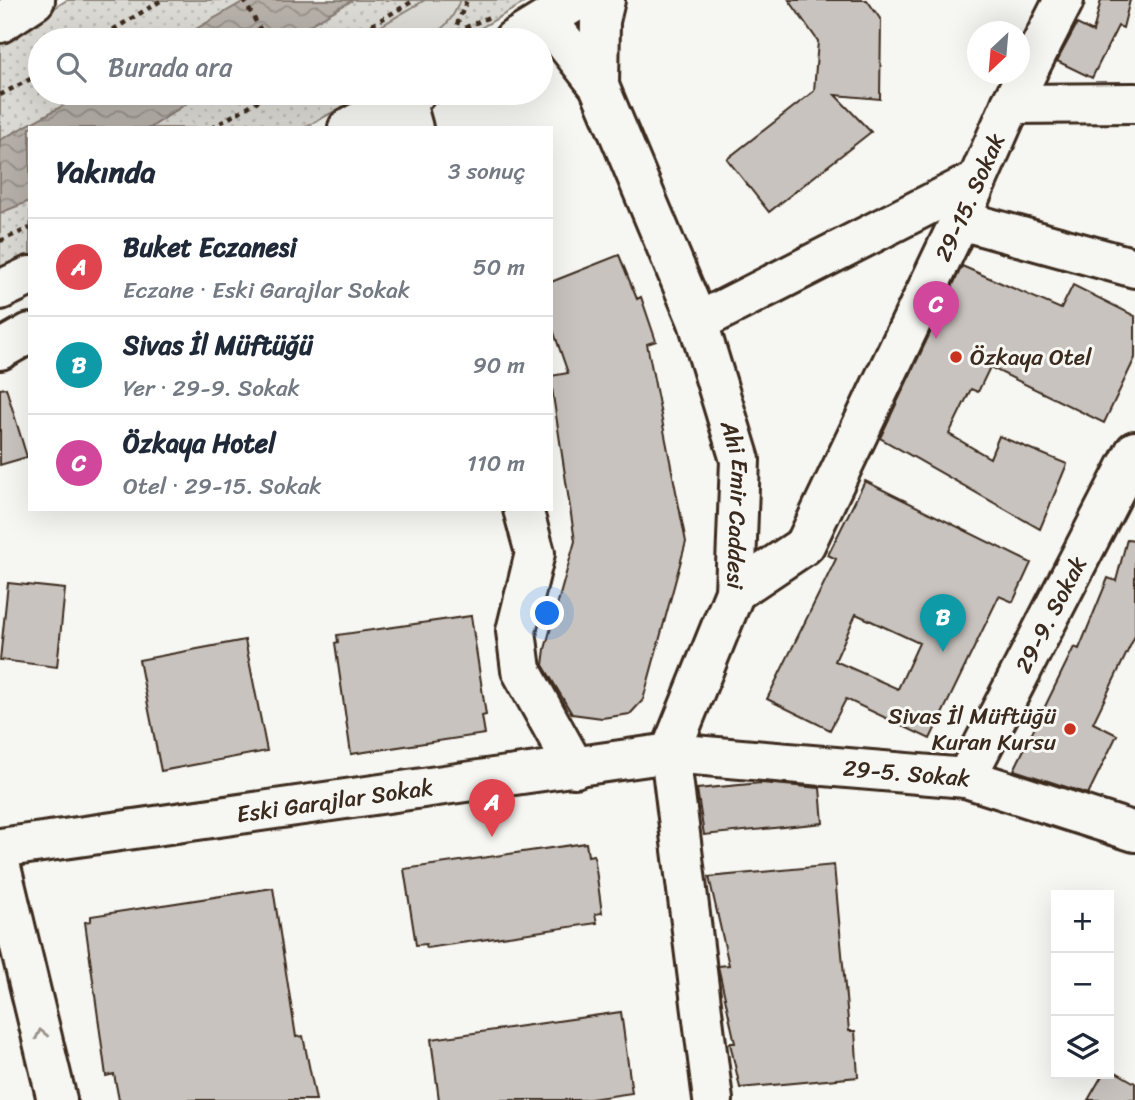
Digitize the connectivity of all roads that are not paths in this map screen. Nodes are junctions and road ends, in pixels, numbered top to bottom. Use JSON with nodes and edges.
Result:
{"nodes":[{"id":1,"x":35,"y":0,"type":"edge"},
{"id":2,"x":605,"y":0,"type":"edge"},
{"id":3,"x":1064,"y":0,"type":"edge"},
{"id":4,"x":563,"y":11,"type":"edge"},
{"id":5,"x":0,"y":23,"type":"edge"},
{"id":6,"x":502,"y":28,"type":"edge"},
{"id":7,"x":599,"y":86,"type":"junction"},
{"id":8,"x":1135,"y":103,"type":"edge"},
{"id":9,"x":1011,"y":104,"type":"junction"},
{"id":10,"x":411,"y":106,"type":"edge"},
{"id":11,"x":359,"y":125,"type":"edge"},
{"id":12,"x":977,"y":180,"type":"junction"},
{"id":13,"x":960,"y":220,"type":"junction"},
{"id":14,"x":1135,"y":268,"type":"edge"},
{"id":15,"x":28,"y":277,"type":"edge"},
{"id":16,"x":0,"y":290,"type":"edge"},
{"id":17,"x":698,"y":322,"type":"junction"},
{"id":18,"x":28,"y":334,"type":"edge"},
{"id":19,"x":0,"y":350,"type":"edge"},
{"id":20,"x":1133,"y":461,"type":"edge"},
{"id":21,"x":524,"y":511,"type":"edge"},
{"id":22,"x":735,"y":592,"type":"junction"},
{"id":23,"x":670,"y":753,"type":"junction"},
{"id":24,"x":575,"y":768,"type":"junction"},
{"id":25,"x":966,"y":778,"type":"junction"},
{"id":26,"x":1135,"y":832,"type":"edge"},
{"id":27,"x":0,"y":848,"type":"edge"},
{"id":28,"x":0,"y":863,"type":"edge"},
{"id":29,"x":57,"y":1100,"type":"edge"},
{"id":30,"x":713,"y":1100,"type":"edge"}],
"edges":[{"from":1,"to":5,"type":"street"},
{"from":2,"to":7,"type":"street","name":"Ahi Emir Caddesi"},
{"from":3,"to":9,"type":"street","name":"29-15. Sokak"},
{"from":4,"to":6,"type":"street"},
{"from":4,"to":7,"type":"street","name":"Ahi Emir Caddesi"},
{"from":7,"to":17,"type":"street","name":"Ahi Emir Caddesi"},
{"from":8,"to":9,"type":"street"},
{"from":9,"to":12,"type":"street","name":"29-15. Sokak"},
{"from":10,"to":11,"type":"street"},
{"from":12,"to":13,"type":"street","name":"29-15. Sokak"},
{"from":12,"to":17,"type":"street"},
{"from":13,"to":14,"type":"street"},
{"from":13,"to":22,"type":"street","name":"29-15. Sokak"},
{"from":15,"to":16,"type":"street"},
{"from":17,"to":22,"type":"street","name":"Ahi Emir Caddesi"},
{"from":18,"to":19,"type":"street"},
{"from":20,"to":25,"type":"street","name":"29-9. Sokak"},
{"from":21,"to":24,"type":"street"},
{"from":22,"to":23,"type":"street","name":"Ahi Emir Caddesi"},
{"from":23,"to":24,"type":"street","name":"Eski Garajlar Sokak"},
{"from":23,"to":25,"type":"street","name":"29-5. Sokak"},
{"from":23,"to":30,"type":"street","name":"Ahi Emir Caddesi"},
{"from":24,"to":27,"type":"street","name":"Eski Garajlar Sokak"},
{"from":25,"to":26,"type":"street","name":"29-5. Sokak"},
{"from":29,"to":28,"type":"street","one_way":true}]}
